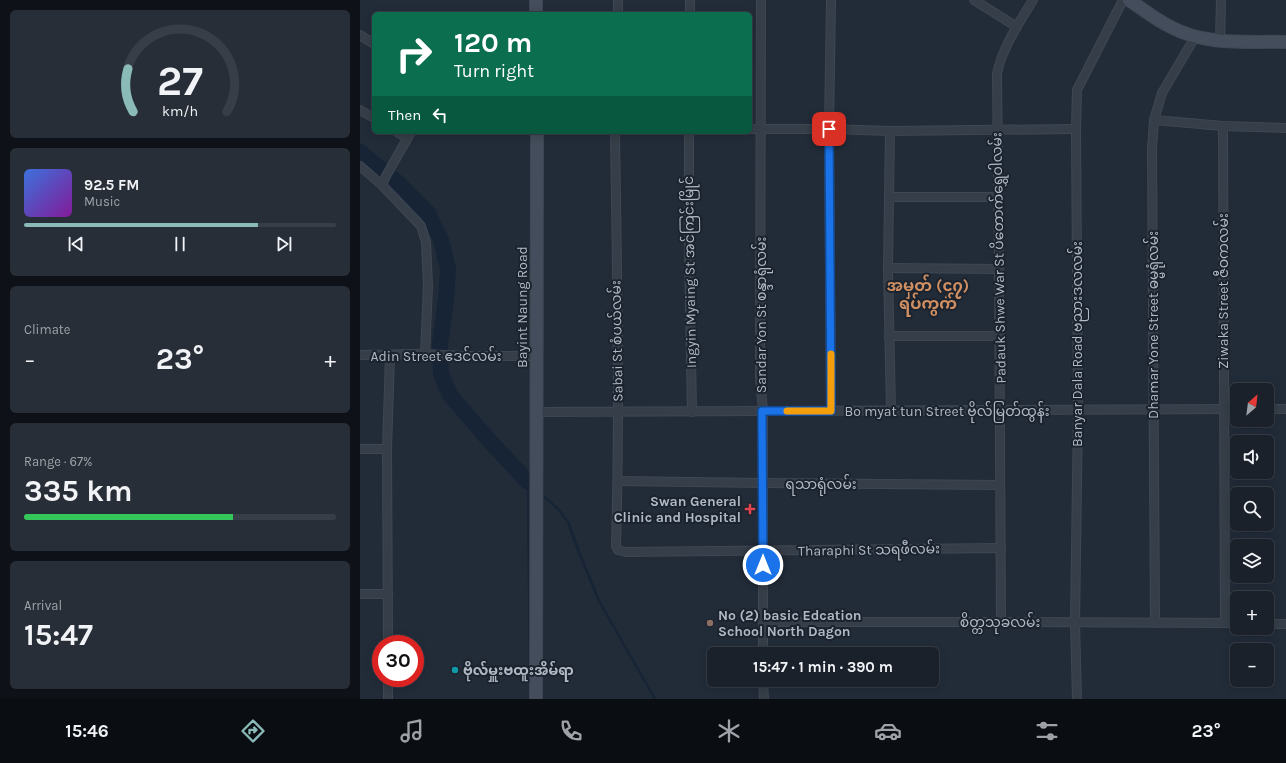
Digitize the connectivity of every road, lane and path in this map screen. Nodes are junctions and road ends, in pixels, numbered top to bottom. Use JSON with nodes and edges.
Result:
{"nodes":[{"id":1,"x":536,"y":0,"type":"edge"},
{"id":2,"x":618,"y":0,"type":"edge"},
{"id":3,"x":690,"y":0,"type":"edge"},
{"id":4,"x":761,"y":0,"type":"edge"},
{"id":5,"x":831,"y":0,"type":"edge"},
{"id":6,"x":974,"y":0,"type":"edge"},
{"id":7,"x":1033,"y":0,"type":"edge"},
{"id":8,"x":1123,"y":0,"type":"edge"},
{"id":9,"x":1130,"y":0,"type":"edge"},
{"id":10,"x":1222,"y":0,"type":"edge"},
{"id":11,"x":536,"y":12,"type":"edge"},
{"id":12,"x":618,"y":12,"type":"edge"},
{"id":13,"x":690,"y":12,"type":"edge"},
{"id":14,"x":1017,"y":27,"type":"junction"},
{"id":15,"x":360,"y":35,"type":"edge"},
{"id":16,"x":1195,"y":37,"type":"junction"},
{"id":17,"x":1220,"y":41,"type":"junction"},
{"id":18,"x":1286,"y":42,"type":"edge"},
{"id":19,"x":372,"y":43,"type":"edge"},
{"id":20,"x":360,"y":110,"type":"edge"},
{"id":21,"x":372,"y":117,"type":"edge"},
{"id":22,"x":1154,"y":120,"type":"junction"},
{"id":23,"x":1223,"y":126,"type":"junction"},
{"id":24,"x":1286,"y":128,"type":"edge"},
{"id":25,"x":752,"y":129,"type":"edge"},
{"id":26,"x":761,"y":129,"type":"junction"},
{"id":27,"x":829,"y":129,"type":"junction"},
{"id":28,"x":1076,"y":129,"type":"junction"},
{"id":29,"x":998,"y":130,"type":"junction"},
{"id":30,"x":890,"y":131,"type":"junction"},
{"id":31,"x":537,"y":134,"type":"edge"},
{"id":32,"x":615,"y":134,"type":"edge"},
{"id":33,"x":689,"y":134,"type":"edge"},
{"id":34,"x":409,"y":135,"type":"edge"},
{"id":35,"x":360,"y":166,"type":"edge"},
{"id":36,"x":382,"y":185,"type":"junction"},
{"id":37,"x":889,"y":197,"type":"junction"},
{"id":38,"x":998,"y":197,"type":"junction"},
{"id":39,"x":888,"y":268,"type":"junction"},
{"id":40,"x":999,"y":268,"type":"junction"},
{"id":41,"x":889,"y":336,"type":"junction"},
{"id":42,"x":1000,"y":336,"type":"junction"},
{"id":43,"x":425,"y":354,"type":"junction"},
{"id":44,"x":360,"y":355,"type":"edge"},
{"id":45,"x":390,"y":355,"type":"junction"},
{"id":46,"x":536,"y":356,"type":"junction"},
{"id":47,"x":1153,"y":409,"type":"junction"},
{"id":48,"x":1223,"y":409,"type":"junction"},
{"id":49,"x":1230,"y":409,"type":"edge"},
{"id":50,"x":1274,"y":409,"type":"edge"},
{"id":51,"x":1286,"y":409,"type":"edge"},
{"id":52,"x":762,"y":411,"type":"junction"},
{"id":53,"x":831,"y":411,"type":"junction"},
{"id":54,"x":891,"y":411,"type":"junction"},
{"id":55,"x":1000,"y":411,"type":"junction"},
{"id":56,"x":1078,"y":411,"type":"junction"},
{"id":57,"x":536,"y":412,"type":"junction"},
{"id":58,"x":618,"y":412,"type":"junction"},
{"id":59,"x":692,"y":412,"type":"junction"},
{"id":60,"x":360,"y":449,"type":"edge"},
{"id":61,"x":387,"y":449,"type":"junction"},
{"id":62,"x":618,"y":481,"type":"junction"},
{"id":63,"x":763,"y":484,"type":"junction"},
{"id":64,"x":1000,"y":485,"type":"junction"},
{"id":65,"x":1001,"y":548,"type":"junction"},
{"id":66,"x":618,"y":550,"type":"joint"},
{"id":67,"x":763,"y":551,"type":"junction"},
{"id":68,"x":360,"y":594,"type":"edge"},
{"id":69,"x":388,"y":594,"type":"junction"},
{"id":70,"x":763,"y":622,"type":"junction"},
{"id":71,"x":1001,"y":622,"type":"junction"},
{"id":72,"x":1075,"y":623,"type":"junction"},
{"id":73,"x":1156,"y":623,"type":"junction"},
{"id":74,"x":1225,"y":623,"type":"junction"},
{"id":75,"x":1230,"y":623,"type":"edge"},
{"id":76,"x":1274,"y":624,"type":"edge"},
{"id":77,"x":1286,"y":624,"type":"edge"},
{"id":78,"x":388,"y":635,"type":"edge"},
{"id":79,"x":763,"y":647,"type":"edge"},
{"id":80,"x":388,"y":687,"type":"edge"},
{"id":81,"x":764,"y":687,"type":"edge"},
{"id":82,"x":388,"y":699,"type":"edge"},
{"id":83,"x":536,"y":699,"type":"edge"},
{"id":84,"x":764,"y":699,"type":"edge"},
{"id":85,"x":1077,"y":699,"type":"edge"}],
"edges":[{"from":1,"to":11,"type":"main road"},
{"from":2,"to":12,"type":"street"},
{"from":3,"to":13,"type":"street"},
{"from":4,"to":26,"type":"street","name":"Sandar Yon St စန္ဒာရုံလမ်း"},
{"from":5,"to":27,"type":"street"},
{"from":6,"to":14,"type":"street"},
{"from":7,"to":14,"type":"street","name":"Padauk Shwe War St ပိတောက်ရွှေဝါလမ်း"},
{"from":8,"to":28,"type":"street","name":"Banyar Dala Road ဗညားဒလလမ်း"},
{"from":9,"to":16,"type":"main road"},
{"from":10,"to":17,"type":"street"},
{"from":14,"to":29,"type":"street","name":"Padauk Shwe War St ပိတောက်ရွှေဝါလမ်း"},
{"from":15,"to":19,"type":"street"},
{"from":16,"to":17,"type":"main road"},
{"from":16,"to":22,"type":"street","name":"Dhamar Yone Street ဓမ္မရုံလမ်း"},
{"from":17,"to":18,"type":"main road"},
{"from":20,"to":21,"type":"street"},
{"from":22,"to":23,"type":"street"},
{"from":22,"to":47,"type":"street","name":"Dhamar Yone Street ဓမ္မရုံလမ်း"},
{"from":23,"to":24,"type":"street"},
{"from":23,"to":48,"type":"street","name":"Ziwaka Street ဇီဝကလမ်း"},
{"from":25,"to":26,"type":"street"},
{"from":26,"to":27,"type":"street"},
{"from":26,"to":52,"type":"street","name":"Sandar Yon St စန္ဒာရုံလမ်း"},
{"from":27,"to":30,"type":"street"},
{"from":27,"to":53,"type":"street"},
{"from":28,"to":29,"type":"street"},
{"from":28,"to":56,"type":"street","name":"Banyar Dala Road ဗညားဒလလမ်း"},
{"from":29,"to":30,"type":"street"},
{"from":29,"to":38,"type":"street","name":"Padauk Shwe War St ပိတောက်ရွှေဝါလမ်း"},
{"from":30,"to":37,"type":"street"},
{"from":31,"to":46,"type":"main road","name":"Bayint Naung Road"},
{"from":32,"to":58,"type":"street","name":"Sabai St စံပယ်လမ်း"},
{"from":33,"to":59,"type":"street","name":"Ingyin Myaing St အင်ကြင်းမြိုင်"},
{"from":34,"to":36,"type":"street"},
{"from":35,"to":36,"type":"street"},
{"from":36,"to":43,"type":"street"},
{"from":37,"to":38,"type":"street"},
{"from":37,"to":39,"type":"street"},
{"from":38,"to":40,"type":"street","name":"Padauk Shwe War St ပိတောက်ရွှေဝါလမ်း"},
{"from":39,"to":40,"type":"street"},
{"from":39,"to":41,"type":"street"},
{"from":40,"to":42,"type":"street","name":"Padauk Shwe War St ပိတောက်ရွှေဝါလမ်း"},
{"from":41,"to":42,"type":"street"},
{"from":41,"to":54,"type":"street"},
{"from":42,"to":55,"type":"street","name":"Padauk Shwe War St ပိတောက်ရွှေဝါလမ်း"},
{"from":43,"to":45,"type":"street","name":"Adin Street ဧဒင်လမ်း"},
{"from":43,"to":46,"type":"street","name":"Adin Street ဧဒင်လမ်း"},
{"from":44,"to":45,"type":"street","name":"Adin Street ဧဒင်လမ်း"},
{"from":45,"to":61,"type":"street"},
{"from":46,"to":57,"type":"main road","name":"Bayint Naung Road"},
{"from":47,"to":48,"type":"street","name":"Bo myat tun Street ဗိုလ်မြတ်ထွန်း"},
{"from":47,"to":56,"type":"street","name":"Bo myat tun Street ဗိုလ်မြတ်ထွန်း"},
{"from":47,"to":73,"type":"street","name":"Dhamar Yone Street ဓမ္မရုံလမ်း"},
{"from":48,"to":49,"type":"street","name":"Bo myat tun Street ဗိုလ်မြတ်ထွန်း"},
{"from":48,"to":74,"type":"street","name":"Ziwaka Street ဇီဝကလမ်း"},
{"from":50,"to":51,"type":"street"},
{"from":52,"to":53,"type":"street","name":"Bo myat tun Street ဗိုလ်မြတ်ထွန်း"},
{"from":52,"to":59,"type":"street","name":"Bo myat tun Street ဗိုလ်မြတ်ထွန်း"},
{"from":52,"to":63,"type":"street","name":"Sandar Yon St စန္ဒာရုံလမ်း"},
{"from":53,"to":54,"type":"street","name":"Bo myat tun Street ဗိုလ်မြတ်ထွန်း"},
{"from":54,"to":55,"type":"street","name":"Bo myat tun Street ဗိုလ်မြတ်ထွန်း"},
{"from":55,"to":56,"type":"street","name":"Bo myat tun Street ဗိုလ်မြတ်ထွန်း"},
{"from":55,"to":64,"type":"street","name":"Padauk Shwe War St ပိတောက်ရွှေဝါလမ်း"},
{"from":56,"to":72,"type":"street","name":"Banyar Dala Road ဗညားဒလလမ်း"},
{"from":57,"to":58,"type":"street","name":"Bo myat tun Street ဗိုလ်မြတ်ထွန်း"},
{"from":57,"to":83,"type":"main road","name":"Bayint Naung Road"},
{"from":58,"to":59,"type":"street","name":"Bo myat tun Street ဗိုလ်မြတ်ထွန်း"},
{"from":58,"to":62,"type":"street","name":"Sabai St စံပယ်လမ်း"},
{"from":60,"to":61,"type":"street"},
{"from":61,"to":69,"type":"street"},
{"from":62,"to":63,"type":"street","name":"ရသာရုံလမ်း"},
{"from":62,"to":66,"type":"street","name":"Sabai St စံပယ်လမ်း"},
{"from":63,"to":64,"type":"street","name":"ရသာရုံလမ်း"},
{"from":63,"to":67,"type":"street","name":"Sandar Yon St စန္ဒာရုံလမ်း"},
{"from":64,"to":65,"type":"street","name":"Padauk Shwe War St ပိတောက်ရွှေဝါလမ်း"},
{"from":65,"to":67,"type":"street","name":"Tharaphi St သရဖီလမ်း"},
{"from":65,"to":71,"type":"street","name":"Padauk Shwe War St ပိတောက်ရွှေဝါလမ်း"},
{"from":66,"to":67,"type":"street","name":"Tharaphi St သရဖီလမ်း"},
{"from":67,"to":70,"type":"street","name":"Sandar Yon St စန္ဒာရုံလမ်း"},
{"from":68,"to":69,"type":"street"},
{"from":69,"to":78,"type":"street"},
{"from":70,"to":71,"type":"street","name":"စိတ္တသုခလမ်း"},
{"from":70,"to":79,"type":"street","name":"Sandar Yon St စန္ဒာရုံလမ်း"},
{"from":71,"to":72,"type":"street","name":"စိတ္တသုခလမ်း"},
{"from":72,"to":73,"type":"street","name":"စိတ္တသုခလမ်း"},
{"from":72,"to":85,"type":"street","name":"Banyar Dala Road ဗညားဒလလမ်း"},
{"from":73,"to":74,"type":"street","name":"စိတ္တသုခလမ်း"},
{"from":74,"to":75,"type":"street","name":"စိတ္တသုခလမ်း"},
{"from":76,"to":77,"type":"street"},
{"from":80,"to":82,"type":"street"},
{"from":81,"to":84,"type":"street"}]}
